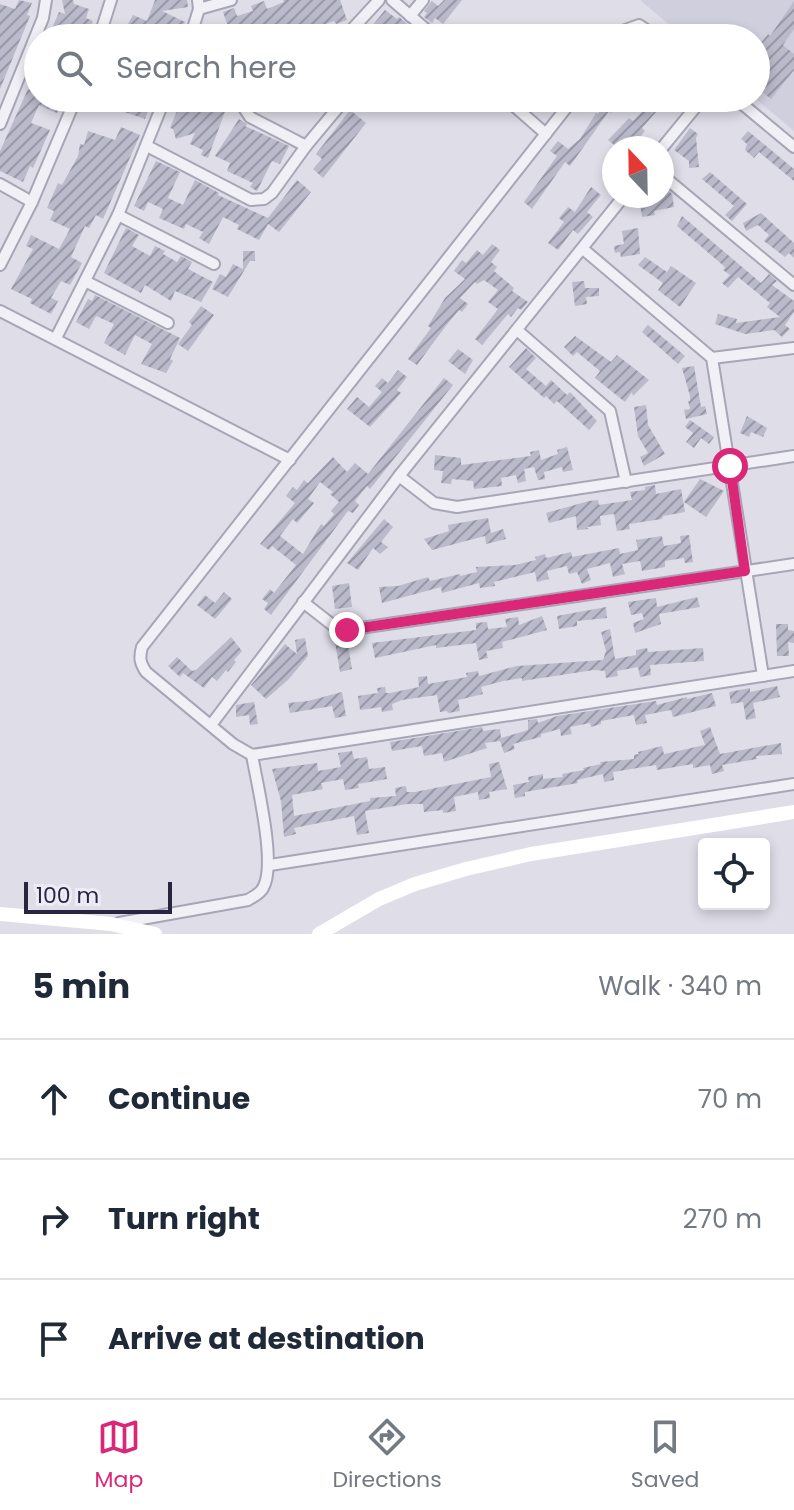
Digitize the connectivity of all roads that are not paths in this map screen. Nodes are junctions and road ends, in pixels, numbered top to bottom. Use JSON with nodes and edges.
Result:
{"nodes":[{"id":1,"x":46,"y":0,"type":"edge"},
{"id":2,"x":111,"y":0,"type":"edge"},
{"id":3,"x":231,"y":0,"type":"edge"},
{"id":4,"x":379,"y":0,"type":"edge"},
{"id":5,"x":392,"y":0,"type":"edge"},
{"id":6,"x":423,"y":0,"type":"edge"},
{"id":7,"x":198,"y":5,"type":"edge"},
{"id":8,"x":410,"y":16,"type":"junction"},
{"id":9,"x":41,"y":24,"type":"edge"},
{"id":10,"x":103,"y":24,"type":"edge"},
{"id":11,"x":357,"y":24,"type":"edge"},
{"id":12,"x":419,"y":24,"type":"edge"},
{"id":13,"x":24,"y":64,"type":"edge"},
{"id":14,"x":70,"y":112,"type":"edge"},
{"id":15,"x":157,"y":112,"type":"edge"},
{"id":16,"x":247,"y":112,"type":"edge"},
{"id":17,"x":334,"y":112,"type":"edge"},
{"id":18,"x":521,"y":112,"type":"edge"},
{"id":19,"x":563,"y":112,"type":"edge"},
{"id":20,"x":692,"y":112,"type":"edge"},
{"id":21,"x":752,"y":112,"type":"edge"},
{"id":22,"x":0,"y":122,"type":"edge"},
{"id":23,"x":546,"y":134,"type":"junction"},
{"id":24,"x":672,"y":136,"type":"edge"},
{"id":25,"x":147,"y":146,"type":"junction"},
{"id":26,"x":306,"y":146,"type":"junction"},
{"id":27,"x":794,"y":147,"type":"edge"},
{"id":28,"x":0,"y":184,"type":"edge"},
{"id":29,"x":674,"y":185,"type":"edge"},
{"id":30,"x":32,"y":202,"type":"junction"},
{"id":31,"x":615,"y":208,"type":"edge"},
{"id":32,"x":118,"y":215,"type":"junction"},
{"id":33,"x":583,"y":249,"type":"junction"},
{"id":34,"x":214,"y":264,"type":"dead end"},
{"id":35,"x":0,"y":265,"type":"edge"},
{"id":36,"x":85,"y":281,"type":"junction"},
{"id":37,"x":794,"y":285,"type":"edge"},
{"id":38,"x":0,"y":311,"type":"edge"},
{"id":39,"x":168,"y":323,"type":"dead end"},
{"id":40,"x":517,"y":330,"type":"junction"},
{"id":41,"x":56,"y":338,"type":"junction"},
{"id":42,"x":794,"y":348,"type":"edge"},
{"id":43,"x":712,"y":358,"type":"junction"},
{"id":44,"x":794,"y":456,"type":"edge"},
{"id":45,"x":290,"y":460,"type":"junction"},
{"id":46,"x":730,"y":466,"type":"junction"},
{"id":47,"x":399,"y":476,"type":"junction"},
{"id":48,"x":626,"y":482,"type":"junction"},
{"id":49,"x":794,"y":564,"type":"edge"},
{"id":50,"x":745,"y":571,"type":"junction"},
{"id":51,"x":303,"y":602,"type":"junction"},
{"id":52,"x":794,"y":671,"type":"edge"},
{"id":53,"x":763,"y":676,"type":"junction"},
{"id":54,"x":211,"y":725,"type":"junction"},
{"id":55,"x":252,"y":755,"type":"junction"},
{"id":56,"x":794,"y":784,"type":"edge"},
{"id":57,"x":794,"y":812,"type":"edge"},
{"id":58,"x":270,"y":865,"type":"junction"},
{"id":59,"x":0,"y":914,"type":"edge"},
{"id":60,"x":111,"y":924,"type":"junction"},
{"id":61,"x":155,"y":934,"type":"edge"},
{"id":62,"x":319,"y":934,"type":"edge"}],
"edges":[{"from":1,"to":9,"type":"street"},
{"from":2,"to":10,"type":"street"},
{"from":3,"to":7,"type":"street"},
{"from":4,"to":11,"type":"street"},
{"from":5,"to":8,"type":"street"},
{"from":6,"to":8,"type":"street"},
{"from":8,"to":12,"type":"street"},
{"from":13,"to":22,"type":"street"},
{"from":14,"to":30,"type":"street"},
{"from":15,"to":25,"type":"street"},
{"from":16,"to":26,"type":"street"},
{"from":17,"to":26,"type":"street"},
{"from":18,"to":23,"type":"street"},
{"from":19,"to":23,"type":"street"},
{"from":20,"to":24,"type":"street"},
{"from":21,"to":27,"type":"street"},
{"from":23,"to":45,"type":"street"},
{"from":25,"to":26,"type":"street"},
{"from":25,"to":32,"type":"street"},
{"from":28,"to":30,"type":"street"},
{"from":29,"to":37,"type":"street"},
{"from":30,"to":35,"type":"street"},
{"from":31,"to":33,"type":"street"},
{"from":32,"to":34,"type":"street"},
{"from":32,"to":36,"type":"street"},
{"from":33,"to":40,"type":"street"},
{"from":33,"to":43,"type":"street"},
{"from":36,"to":39,"type":"street"},
{"from":36,"to":41,"type":"street"},
{"from":38,"to":41,"type":"street"},
{"from":40,"to":47,"type":"street"},
{"from":40,"to":48,"type":"street"},
{"from":41,"to":45,"type":"street"},
{"from":42,"to":43,"type":"street"},
{"from":43,"to":46,"type":"street"},
{"from":44,"to":46,"type":"street"},
{"from":45,"to":54,"type":"street"},
{"from":46,"to":48,"type":"street"},
{"from":46,"to":50,"type":"street"},
{"from":47,"to":48,"type":"street"},
{"from":47,"to":51,"type":"street"},
{"from":49,"to":50,"type":"street"},
{"from":50,"to":51,"type":"street"},
{"from":50,"to":53,"type":"street"},
{"from":51,"to":54,"type":"street"},
{"from":52,"to":53,"type":"street"},
{"from":53,"to":55,"type":"street"},
{"from":54,"to":55,"type":"street"},
{"from":55,"to":58,"type":"street"},
{"from":56,"to":58,"type":"street"},
{"from":57,"to":62,"type":"main road"},
{"from":58,"to":60,"type":"street"},
{"from":59,"to":60,"type":"main road"},
{"from":60,"to":61,"type":"main road"}]}
